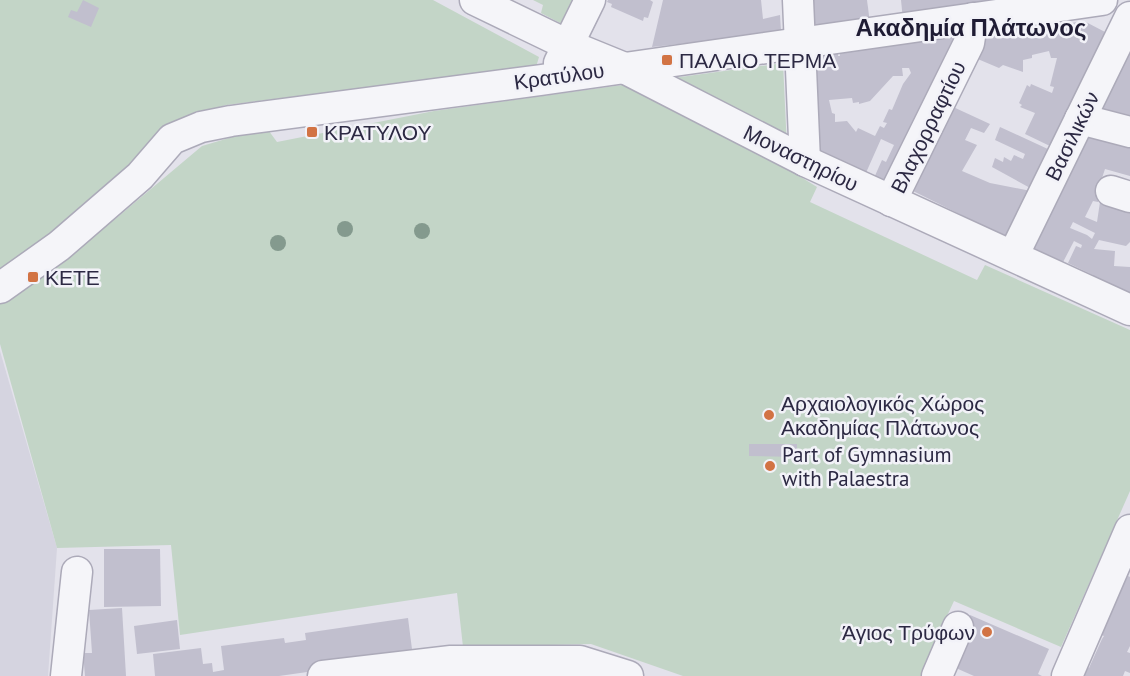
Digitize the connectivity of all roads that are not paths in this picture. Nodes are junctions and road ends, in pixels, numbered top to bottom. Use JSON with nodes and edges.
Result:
{"nodes":[{"id":1,"x":476,"y":0,"type":"edge"},
{"id":2,"x":590,"y":0,"type":"edge"},
{"id":3,"x":798,"y":0,"type":"edge"},
{"id":4,"x":1102,"y":0,"type":"edge"},
{"id":5,"x":1130,"y":17,"type":"edge"},
{"id":6,"x":973,"y":18,"type":"junction"},
{"id":7,"x":800,"y":42,"type":"junction"},
{"id":8,"x":568,"y":45,"type":"junction"},
{"id":9,"x":622,"y":67,"type":"junction"},
{"id":10,"x":553,"y":77,"type":"junction"},
{"id":11,"x":1080,"y":119,"type":"junction"},
{"id":12,"x":1130,"y":132,"type":"edge"},
{"id":13,"x":805,"y":161,"type":"junction"},
{"id":14,"x":891,"y":201,"type":"junction"},
{"id":15,"x":1014,"y":256,"type":"junction"},
{"id":16,"x":0,"y":288,"type":"edge"},
{"id":17,"x":1130,"y":310,"type":"edge"},
{"id":18,"x":1130,"y":531,"type":"edge"},
{"id":19,"x":1124,"y":562,"type":"edge"},
{"id":20,"x":77,"y":572,"type":"dead end"},
{"id":21,"x":958,"y":627,"type":"dead end"},
{"id":22,"x":580,"y":669,"type":"edge"},
{"id":23,"x":66,"y":676,"type":"edge"},
{"id":24,"x":323,"y":676,"type":"edge"},
{"id":25,"x":628,"y":676,"type":"edge"},
{"id":26,"x":937,"y":676,"type":"edge"},
{"id":27,"x":1067,"y":676,"type":"edge"}],
"edges":[{"from":1,"to":8,"type":"street","name":"Μοναστηρίου"},
{"from":2,"to":8,"type":"street"},
{"from":3,"to":7,"type":"street"},
{"from":4,"to":6,"type":"street","name":"Κρατύλου"},
{"from":5,"to":11,"type":"street","name":"Βασιλικών"},
{"from":6,"to":7,"type":"street","name":"Κρατύλου"},
{"from":6,"to":14,"type":"street","name":"Βλαχορραφτίου"},
{"from":7,"to":9,"type":"street","name":"Κρατύλου"},
{"from":7,"to":13,"type":"street"},
{"from":8,"to":9,"type":"street","name":"Μοναστηρίου"},
{"from":8,"to":10,"type":"street"},
{"from":9,"to":10,"type":"street","name":"Κρατύλου"},
{"from":9,"to":13,"type":"street","name":"Μοναστηρίου"},
{"from":10,"to":16,"type":"street","name":"Κρατύλου"},
{"from":11,"to":12,"type":"street"},
{"from":11,"to":15,"type":"street","name":"Βασιλικών"},
{"from":13,"to":14,"type":"street","name":"Μοναστηρίου"},
{"from":14,"to":15,"type":"street","name":"Μοναστηρίου"},
{"from":15,"to":17,"type":"street","name":"Μοναστηρίου"},
{"from":18,"to":19,"type":"street"},
{"from":19,"to":27,"type":"street"},
{"from":20,"to":23,"type":"street"},
{"from":21,"to":26,"type":"street"},
{"from":22,"to":24,"type":"street"},
{"from":22,"to":25,"type":"street"}]}
